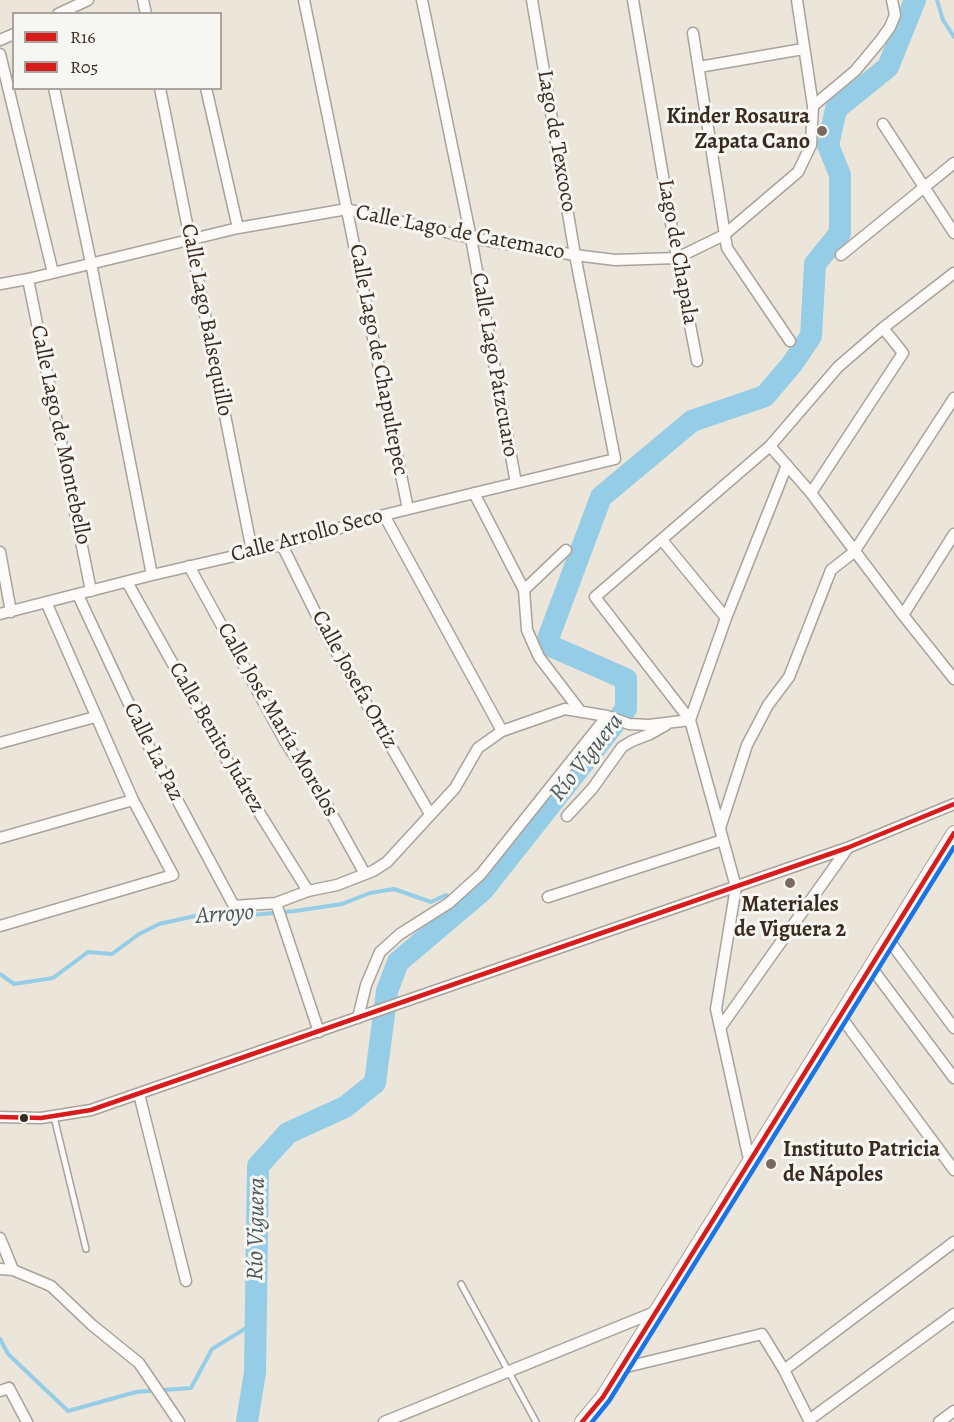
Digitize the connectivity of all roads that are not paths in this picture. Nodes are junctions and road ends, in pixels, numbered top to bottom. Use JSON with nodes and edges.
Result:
{"nodes":[{"id":1,"x":88,"y":0,"type":"edge"},
{"id":2,"x":304,"y":0,"type":"edge"},
{"id":3,"x":422,"y":0,"type":"edge"},
{"id":4,"x":532,"y":0,"type":"edge"},
{"id":5,"x":633,"y":0,"type":"edge"},
{"id":6,"x":797,"y":0,"type":"edge"},
{"id":7,"x":892,"y":0,"type":"edge"},
{"id":8,"x":62,"y":12,"type":"edge"},
{"id":9,"x":693,"y":33,"type":"dead end"},
{"id":10,"x":803,"y":49,"type":"junction"},
{"id":11,"x":0,"y":54,"type":"edge"},
{"id":12,"x":699,"y":67,"type":"junction"},
{"id":13,"x":54,"y":90,"type":"edge"},
{"id":14,"x":160,"y":90,"type":"edge"},
{"id":15,"x":206,"y":90,"type":"edge"},
{"id":16,"x":813,"y":106,"type":"junction"},
{"id":17,"x":884,"y":124,"type":"dead end"},
{"id":18,"x":954,"y":163,"type":"edge"},
{"id":19,"x":923,"y":187,"type":"junction"},
{"id":20,"x":347,"y":209,"type":"junction"},
{"id":21,"x":238,"y":228,"type":"junction"},
{"id":22,"x":954,"y":233,"type":"edge"},
{"id":23,"x":724,"y":235,"type":"junction"},
{"id":24,"x":471,"y":238,"type":"junction"},
{"id":25,"x":190,"y":240,"type":"junction"},
{"id":26,"x":575,"y":255,"type":"junction"},
{"id":27,"x":841,"y":255,"type":"dead end"},
{"id":28,"x":677,"y":258,"type":"junction"},
{"id":29,"x":91,"y":263,"type":"junction"},
{"id":30,"x":53,"y":273,"type":"junction"},
{"id":31,"x":954,"y":273,"type":"edge"},
{"id":32,"x":28,"y":279,"type":"junction"},
{"id":33,"x":0,"y":284,"type":"edge"},
{"id":34,"x":883,"y":328,"type":"junction"},
{"id":35,"x":790,"y":341,"type":"dead end"},
{"id":36,"x":697,"y":361,"type":"dead end"},
{"id":37,"x":954,"y":398,"type":"edge"},
{"id":38,"x":770,"y":446,"type":"junction"},
{"id":39,"x":615,"y":459,"type":"joint"},
{"id":40,"x":787,"y":465,"type":"junction"},
{"id":41,"x":516,"y":483,"type":"junction"},
{"id":42,"x":474,"y":493,"type":"junction"},
{"id":43,"x":811,"y":493,"type":"junction"},
{"id":44,"x":408,"y":509,"type":"junction"},
{"id":45,"x":384,"y":515,"type":"junction"},
{"id":46,"x":954,"y":534,"type":"edge"},
{"id":47,"x":662,"y":540,"type":"junction"},
{"id":48,"x":282,"y":545,"type":"junction"},
{"id":49,"x":566,"y":550,"type":"dead end"},
{"id":50,"x":252,"y":551,"type":"junction"},
{"id":51,"x":0,"y":552,"type":"edge"},
{"id":52,"x":854,"y":552,"type":"junction"},
{"id":53,"x":189,"y":566,"type":"junction"},
{"id":54,"x":152,"y":575,"type":"junction"},
{"id":55,"x":127,"y":582,"type":"junction"},
{"id":56,"x":524,"y":590,"type":"junction"},
{"id":57,"x":92,"y":591,"type":"junction"},
{"id":58,"x":78,"y":595,"type":"junction"},
{"id":59,"x":46,"y":602,"type":"junction"},
{"id":60,"x":5,"y":613,"type":"edge"},
{"id":61,"x":903,"y":615,"type":"junction"},
{"id":62,"x":726,"y":618,"type":"junction"},
{"id":63,"x":954,"y":679,"type":"edge"},
{"id":64,"x":581,"y":712,"type":"junction"},
{"id":65,"x":608,"y":716,"type":"junction"},
{"id":66,"x":95,"y":717,"type":"junction"},
{"id":67,"x":690,"y":720,"type":"junction"},
{"id":68,"x":672,"y":722,"type":"junction"},
{"id":69,"x":502,"y":731,"type":"junction"},
{"id":70,"x":0,"y":743,"type":"edge"},
{"id":71,"x":133,"y":800,"type":"junction"},
{"id":72,"x":954,"y":804,"type":"edge"},
{"id":73,"x":430,"y":814,"type":"junction"},
{"id":74,"x":567,"y":816,"type":"dead end"},
{"id":75,"x":720,"y":828,"type":"junction"},
{"id":76,"x":954,"y":833,"type":"edge"},
{"id":77,"x":0,"y":837,"type":"edge"},
{"id":78,"x":723,"y":840,"type":"junction"},
{"id":79,"x":847,"y":848,"type":"junction"},
{"id":80,"x":365,"y":874,"type":"junction"},
{"id":81,"x":736,"y":887,"type":"junction"},
{"id":82,"x":308,"y":891,"type":"junction"},
{"id":83,"x":548,"y":897,"type":"dead end"},
{"id":84,"x":278,"y":910,"type":"junction"},
{"id":85,"x":0,"y":926,"type":"edge"},
{"id":86,"x":888,"y":939,"type":"junction"},
{"id":87,"x":871,"y":967,"type":"junction"},
{"id":88,"x":841,"y":1017,"type":"junction"},
{"id":89,"x":358,"y":1018,"type":"junction"},
{"id":90,"x":720,"y":1028,"type":"junction"},
{"id":91,"x":954,"y":1029,"type":"edge"},
{"id":92,"x":319,"y":1032,"type":"junction"},
{"id":93,"x":954,"y":1078,"type":"edge"},
{"id":94,"x":139,"y":1094,"type":"junction"},
{"id":95,"x":54,"y":1116,"type":"junction"},
{"id":96,"x":0,"y":1117,"type":"edge"},
{"id":97,"x":750,"y":1164,"type":"junction"},
{"id":98,"x":954,"y":1170,"type":"edge"},
{"id":99,"x":0,"y":1238,"type":"edge"},
{"id":100,"x":954,"y":1242,"type":"edge"},
{"id":101,"x":86,"y":1249,"type":"dead end"},
{"id":102,"x":0,"y":1269,"type":"edge"},
{"id":103,"x":13,"y":1270,"type":"junction"},
{"id":104,"x":186,"y":1281,"type":"dead end"},
{"id":105,"x":462,"y":1284,"type":"dead end"},
{"id":106,"x":655,"y":1312,"type":"junction"},
{"id":107,"x":954,"y":1314,"type":"edge"},
{"id":108,"x":622,"y":1368,"type":"junction"},
{"id":109,"x":784,"y":1370,"type":"junction"},
{"id":110,"x":510,"y":1371,"type":"junction"},
{"id":111,"x":4,"y":1389,"type":"edge"},
{"id":112,"x":954,"y":1411,"type":"edge"},
{"id":113,"x":809,"y":1421,"type":"edge"},
{"id":114,"x":27,"y":1422,"type":"edge"},
{"id":115,"x":179,"y":1422,"type":"edge"},
{"id":116,"x":384,"y":1422,"type":"edge"},
{"id":117,"x":536,"y":1422,"type":"edge"},
{"id":118,"x":582,"y":1422,"type":"edge"},
{"id":119,"x":939,"y":1422,"type":"edge"}],
"edges":[{"from":1,"to":8,"type":"street"},
{"from":2,"to":20,"type":"street","name":"Calle Lago de Chapultepec"},
{"from":3,"to":24,"type":"street","name":"Calle Lago Pátzcuaro"},
{"from":4,"to":26,"type":"street","name":"Lago de Texcoco"},
{"from":5,"to":28,"type":"street","name":"Lago de Chapala"},
{"from":6,"to":10,"type":"street"},
{"from":7,"to":16,"type":"street"},
{"from":9,"to":12,"type":"street"},
{"from":10,"to":12,"type":"street"},
{"from":10,"to":16,"type":"street"},
{"from":11,"to":30,"type":"street"},
{"from":12,"to":23,"type":"street"},
{"from":13,"to":29,"type":"street"},
{"from":14,"to":25,"type":"street","name":"Calle Lago Balsequillo"},
{"from":15,"to":21,"type":"street"},
{"from":16,"to":23,"type":"street","name":"Calle Lago de Catemaco"},
{"from":17,"to":19,"type":"street"},
{"from":18,"to":19,"type":"street"},
{"from":19,"to":22,"type":"street"},
{"from":19,"to":27,"type":"street"},
{"from":20,"to":21,"type":"street","name":"Calle Lago de Catemaco"},
{"from":20,"to":24,"type":"street","name":"Calle Lago de Catemaco"},
{"from":20,"to":44,"type":"street","name":"Calle Lago de Chapultepec"},
{"from":21,"to":25,"type":"street","name":"Calle Lago de Catemaco"},
{"from":23,"to":28,"type":"street","name":"Calle Lago de Catemaco"},
{"from":23,"to":35,"type":"street"},
{"from":24,"to":26,"type":"street","name":"Calle Lago de Catemaco"},
{"from":24,"to":41,"type":"street","name":"Calle Lago Pátzcuaro"},
{"from":25,"to":29,"type":"street","name":"Calle Lago de Catemaco"},
{"from":25,"to":50,"type":"street","name":"Calle Lago Balsequillo"},
{"from":26,"to":28,"type":"street","name":"Calle Lago de Catemaco"},
{"from":26,"to":39,"type":"street","name":"Lago de Texcoco"},
{"from":28,"to":36,"type":"street","name":"Lago de Chapala"},
{"from":29,"to":30,"type":"street","name":"Calle Lago de Catemaco"},
{"from":29,"to":54,"type":"street"},
{"from":30,"to":32,"type":"street","name":"Calle Lago de Catemaco"},
{"from":31,"to":34,"type":"street"},
{"from":32,"to":33,"type":"street","name":"Calle Lago de Catemaco"},
{"from":32,"to":57,"type":"street","name":"Calle Lago de Montebello"},
{"from":34,"to":38,"type":"street"},
{"from":34,"to":43,"type":"street"},
{"from":37,"to":52,"type":"street"},
{"from":38,"to":40,"type":"street"},
{"from":38,"to":47,"type":"street"},
{"from":39,"to":41,"type":"street","name":"Calle Arrollo Seco"},
{"from":40,"to":43,"type":"street"},
{"from":40,"to":62,"type":"street"},
{"from":41,"to":42,"type":"street","name":"Calle Arrollo Seco"},
{"from":42,"to":44,"type":"street","name":"Calle Arrollo Seco"},
{"from":42,"to":56,"type":"street"},
{"from":43,"to":52,"type":"street"},
{"from":44,"to":45,"type":"street","name":"Calle Arrollo Seco"},
{"from":45,"to":48,"type":"street","name":"Calle Arrollo Seco"},
{"from":45,"to":69,"type":"street"},
{"from":46,"to":61,"type":"street"},
{"from":47,"to":62,"type":"street"},
{"from":47,"to":67,"type":"street"},
{"from":48,"to":50,"type":"street","name":"Calle Arrollo Seco"},
{"from":48,"to":73,"type":"street","name":"Calle Josefa Ortiz"},
{"from":49,"to":56,"type":"street"},
{"from":50,"to":53,"type":"street","name":"Calle Arrollo Seco"},
{"from":51,"to":60,"type":"street"},
{"from":52,"to":61,"type":"street"},
{"from":52,"to":75,"type":"street"},
{"from":53,"to":54,"type":"street","name":"Calle Arrollo Seco"},
{"from":53,"to":80,"type":"street","name":"Calle José María Morelos"},
{"from":54,"to":55,"type":"street","name":"Calle Arrollo Seco"},
{"from":55,"to":57,"type":"street","name":"Calle Arrollo Seco"},
{"from":55,"to":82,"type":"street","name":"Calle Benito Juárez"},
{"from":56,"to":64,"type":"street"},
{"from":57,"to":58,"type":"street","name":"Calle Arrollo Seco"},
{"from":58,"to":59,"type":"street","name":"Calle Arrollo Seco"},
{"from":58,"to":84,"type":"street","name":"Calle La Paz"},
{"from":59,"to":60,"type":"street","name":"Calle Arrollo Seco"},
{"from":59,"to":66,"type":"street"},
{"from":61,"to":63,"type":"street"},
{"from":62,"to":67,"type":"street"},
{"from":64,"to":65,"type":"street"},
{"from":64,"to":69,"type":"street"},
{"from":65,"to":68,"type":"street"},
{"from":65,"to":89,"type":"street"},
{"from":66,"to":70,"type":"street"},
{"from":66,"to":71,"type":"street"},
{"from":67,"to":68,"type":"street"},
{"from":67,"to":75,"type":"street"},
{"from":68,"to":74,"type":"street"},
{"from":69,"to":73,"type":"street"},
{"from":71,"to":77,"type":"street"},
{"from":71,"to":85,"type":"street"},
{"from":72,"to":79,"type":"street"},
{"from":73,"to":80,"type":"street"},
{"from":75,"to":78,"type":"street"},
{"from":76,"to":86,"type":"street"},
{"from":78,"to":81,"type":"street"},
{"from":78,"to":83,"type":"street"},
{"from":79,"to":81,"type":"street"},
{"from":79,"to":90,"type":"street"},
{"from":80,"to":82,"type":"street"},
{"from":81,"to":89,"type":"street"},
{"from":81,"to":90,"type":"street"},
{"from":82,"to":84,"type":"street"},
{"from":84,"to":92,"type":"street"},
{"from":86,"to":87,"type":"street"},
{"from":86,"to":91,"type":"street"},
{"from":87,"to":88,"type":"street"},
{"from":87,"to":93,"type":"street"},
{"from":88,"to":97,"type":"street"},
{"from":88,"to":98,"type":"street"},
{"from":89,"to":92,"type":"street"},
{"from":90,"to":97,"type":"street"},
{"from":92,"to":94,"type":"street"},
{"from":94,"to":95,"type":"street"},
{"from":94,"to":104,"type":"street"},
{"from":95,"to":96,"type":"street"},
{"from":95,"to":101,"type":"lane"},
{"from":97,"to":106,"type":"street"},
{"from":99,"to":103,"type":"street"},
{"from":100,"to":109,"type":"street"},
{"from":102,"to":103,"type":"street"},
{"from":103,"to":115,"type":"street"},
{"from":105,"to":110,"type":"lane"},
{"from":106,"to":108,"type":"street"},
{"from":106,"to":110,"type":"street"},
{"from":107,"to":113,"type":"street"},
{"from":108,"to":109,"type":"street"},
{"from":108,"to":118,"type":"street"},
{"from":109,"to":113,"type":"street"},
{"from":110,"to":116,"type":"street"},
{"from":110,"to":117,"type":"lane"},
{"from":111,"to":114,"type":"street"},
{"from":112,"to":119,"type":"street"}]}
